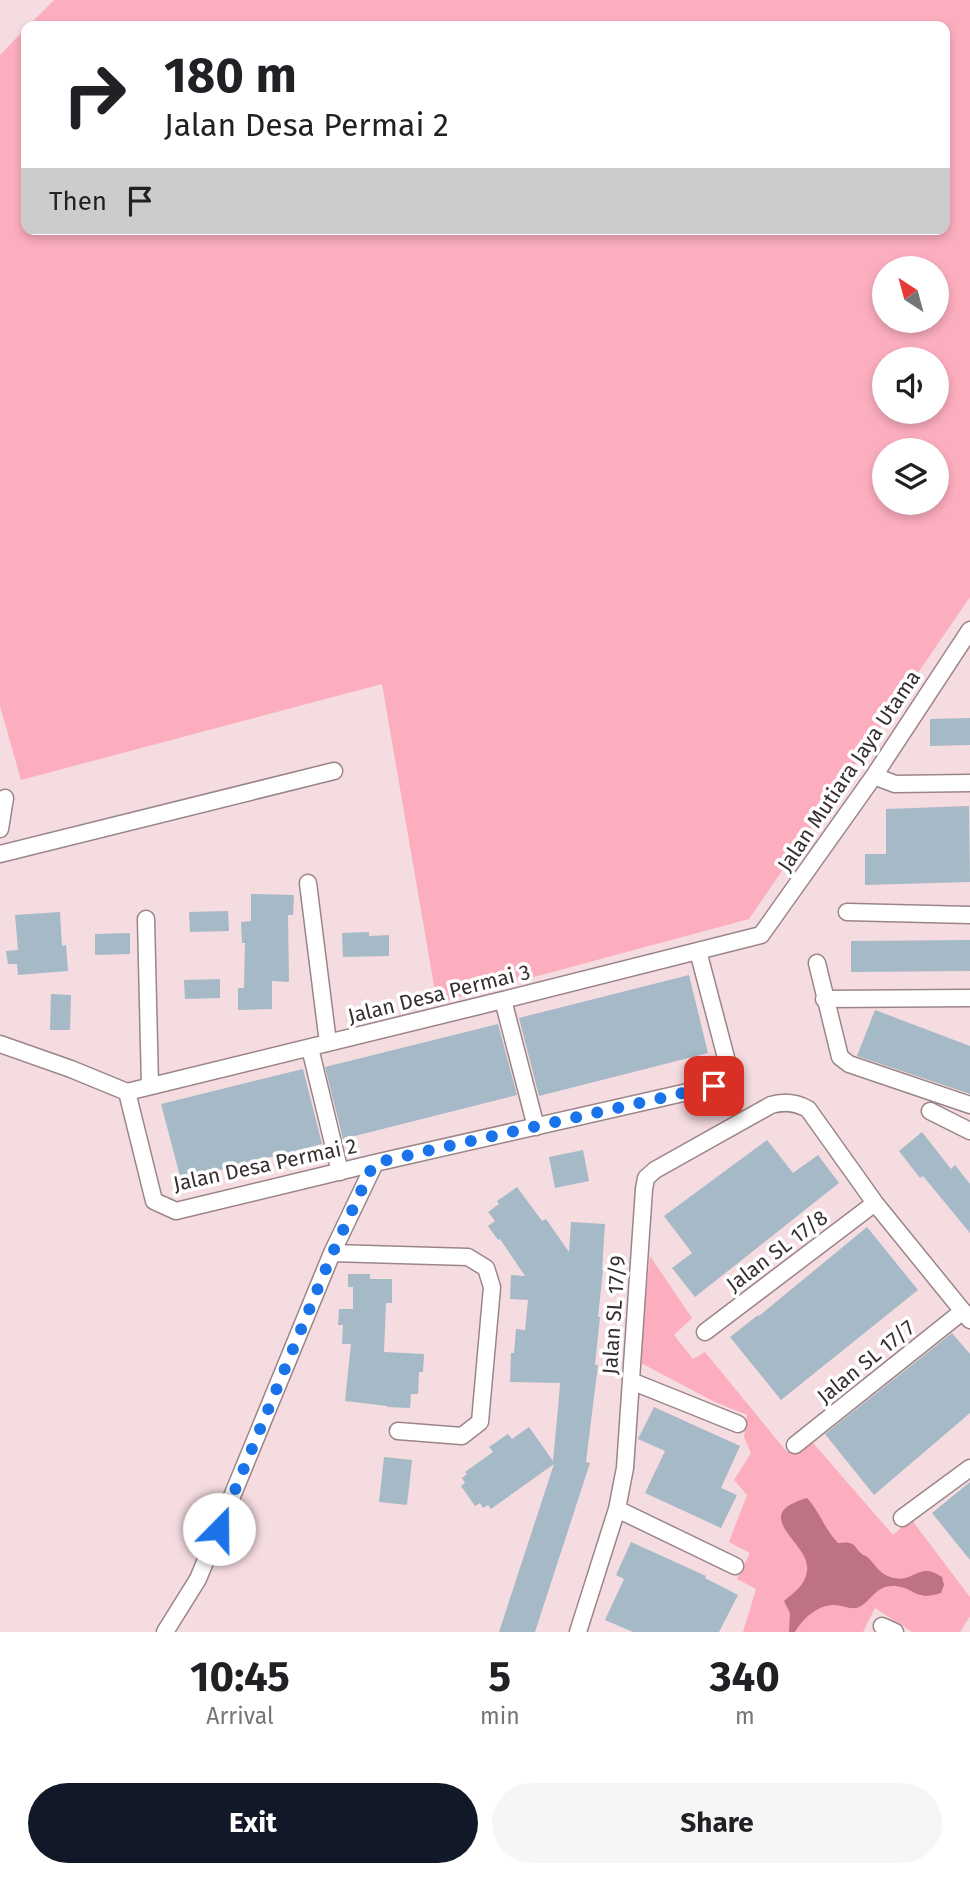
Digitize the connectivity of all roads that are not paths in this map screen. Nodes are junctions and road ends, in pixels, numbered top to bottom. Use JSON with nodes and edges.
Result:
{"nodes":[{"id":1,"x":970,"y":630,"type":"edge"},
{"id":2,"x":334,"y":771,"type":"dead end"},
{"id":3,"x":874,"y":776,"type":"junction"},
{"id":4,"x":970,"y":783,"type":"edge"},
{"id":5,"x":5,"y":798,"type":"dead end"},
{"id":6,"x":0,"y":829,"type":"edge"},
{"id":7,"x":0,"y":855,"type":"edge"},
{"id":8,"x":308,"y":883,"type":"dead end"},
{"id":9,"x":847,"y":912,"type":"dead end"},
{"id":10,"x":970,"y":915,"type":"edge"},
{"id":11,"x":146,"y":919,"type":"dead end"},
{"id":12,"x":761,"y":935,"type":"joint"},
{"id":13,"x":698,"y":951,"type":"junction"},
{"id":14,"x":817,"y":963,"type":"dead end"},
{"id":15,"x":970,"y":998,"type":"edge"},
{"id":16,"x":824,"y":999,"type":"junction"},
{"id":17,"x":503,"y":1000,"type":"junction"},
{"id":18,"x":328,"y":1043,"type":"junction"},
{"id":19,"x":0,"y":1044,"type":"edge"},
{"id":20,"x":310,"y":1048,"type":"junction"},
{"id":21,"x":150,"y":1086,"type":"junction"},
{"id":22,"x":127,"y":1091,"type":"junction"},
{"id":23,"x":970,"y":1105,"type":"edge"},
{"id":24,"x":930,"y":1111,"type":"dead end"},
{"id":25,"x":536,"y":1126,"type":"junction"},
{"id":26,"x":970,"y":1131,"type":"edge"},
{"id":27,"x":374,"y":1163,"type":"junction"},
{"id":28,"x":340,"y":1172,"type":"junction"},
{"id":29,"x":875,"y":1203,"type":"junction"},
{"id":30,"x":332,"y":1254,"type":"junction"},
{"id":31,"x":966,"y":1315,"type":"edge"},
{"id":32,"x":705,"y":1332,"type":"dead end"},
{"id":33,"x":631,"y":1381,"type":"junction"},
{"id":34,"x":738,"y":1424,"type":"dead end"},
{"id":35,"x":398,"y":1431,"type":"dead end"},
{"id":36,"x":795,"y":1445,"type":"dead end"},
{"id":37,"x":970,"y":1468,"type":"edge"},
{"id":38,"x":617,"y":1509,"type":"junction"},
{"id":39,"x":902,"y":1518,"type":"dead end"},
{"id":40,"x":735,"y":1566,"type":"dead end"},
{"id":41,"x":165,"y":1632,"type":"edge"},
{"id":42,"x":578,"y":1632,"type":"edge"}],
"edges":[{"from":1,"to":3,"type":"street","name":"Jalan Mutiara Jaya Utama"},
{"from":2,"to":7,"type":"street"},
{"from":3,"to":4,"type":"street"},
{"from":3,"to":12,"type":"street","name":"Jalan Mutiara Jaya Utama"},
{"from":5,"to":6,"type":"street"},
{"from":8,"to":18,"type":"street"},
{"from":9,"to":10,"type":"street"},
{"from":11,"to":21,"type":"street"},
{"from":12,"to":13,"type":"street","name":"Jalan Desa Permai 3"},
{"from":13,"to":17,"type":"street","name":"Jalan Desa Permai 3"},
{"from":13,"to":25,"type":"street","name":"Jalan Desa Permai 2"},
{"from":14,"to":16,"type":"street"},
{"from":15,"to":16,"type":"street"},
{"from":16,"to":23,"type":"street"},
{"from":17,"to":18,"type":"street","name":"Jalan Desa Permai 3"},
{"from":17,"to":25,"type":"street"},
{"from":18,"to":20,"type":"street","name":"Jalan Desa Permai 3"},
{"from":19,"to":22,"type":"street"},
{"from":20,"to":21,"type":"street","name":"Jalan Desa Permai 3"},
{"from":20,"to":28,"type":"street"},
{"from":21,"to":22,"type":"street","name":"Jalan Desa Permai 3"},
{"from":22,"to":28,"type":"street","name":"Jalan Desa Permai 2"},
{"from":24,"to":26,"type":"street"},
{"from":25,"to":27,"type":"street","name":"Jalan Desa Permai 2"},
{"from":27,"to":28,"type":"street","name":"Jalan Desa Permai 2"},
{"from":27,"to":30,"type":"street"},
{"from":29,"to":31,"type":"street"},
{"from":29,"to":32,"type":"street","name":"Jalan SL 17/8"},
{"from":29,"to":33,"type":"street","name":"Jalan SL 17/9"},
{"from":30,"to":35,"type":"street"},
{"from":30,"to":41,"type":"street"},
{"from":31,"to":36,"type":"street","name":"Jalan SL 17/7"},
{"from":33,"to":34,"type":"street"},
{"from":33,"to":38,"type":"street","name":"Jalan SL 17/9"},
{"from":37,"to":39,"type":"street"},
{"from":38,"to":40,"type":"street"},
{"from":38,"to":42,"type":"street","name":"Jalan SL 17/9"}]}
